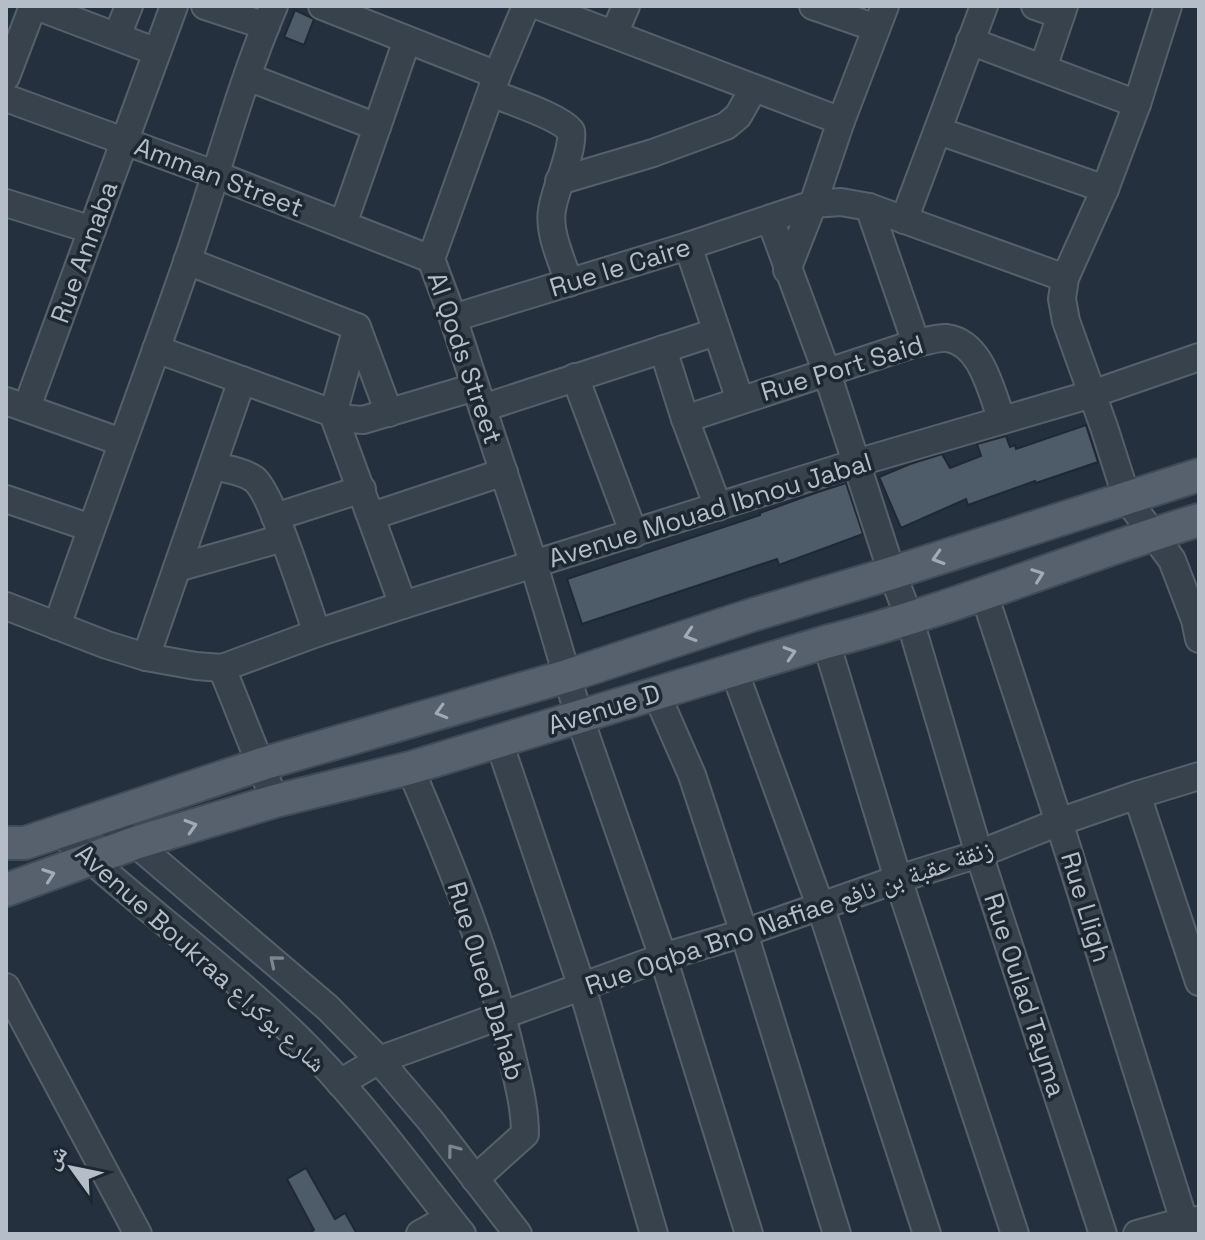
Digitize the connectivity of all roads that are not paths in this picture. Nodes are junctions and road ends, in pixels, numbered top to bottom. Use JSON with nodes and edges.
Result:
{"nodes":[{"id":1,"x":34,"y":6,"type":"edge"},
{"id":2,"x":129,"y":6,"type":"edge"},
{"id":3,"x":174,"y":6,"type":"edge"},
{"id":4,"x":205,"y":6,"type":"edge"},
{"id":5,"x":322,"y":6,"type":"edge"},
{"id":6,"x":526,"y":6,"type":"edge"},
{"id":7,"x":539,"y":6,"type":"edge"},
{"id":8,"x":626,"y":6,"type":"edge"},
{"id":9,"x":813,"y":6,"type":"edge"},
{"id":10,"x":984,"y":6,"type":"edge"},
{"id":11,"x":1035,"y":6,"type":"edge"},
{"id":12,"x":1168,"y":6,"type":"edge"},
{"id":13,"x":1063,"y":11,"type":"edge"},
{"id":14,"x":373,"y":15,"type":"edge"},
{"id":15,"x":270,"y":16,"type":"edge"},
{"id":16,"x":881,"y":17,"type":"edge"},
{"id":17,"x":614,"y":34,"type":"junction"},
{"id":18,"x":117,"y":36,"type":"junction"},
{"id":19,"x":407,"y":40,"type":"junction"},
{"id":20,"x":970,"y":41,"type":"junction"},
{"id":21,"x":157,"y":52,"type":"junction"},
{"id":22,"x":1043,"y":68,"type":"junction"},
{"id":23,"x":6,"y":77,"type":"edge"},
{"id":24,"x":248,"y":77,"type":"junction"},
{"id":25,"x":494,"y":84,"type":"junction"},
{"id":26,"x":754,"y":88,"type":"junction"},
{"id":27,"x":6,"y":98,"type":"edge"},
{"id":28,"x":1137,"y":104,"type":"junction"},
{"id":29,"x":841,"y":121,"type":"junction"},
{"id":30,"x":377,"y":127,"type":"junction"},
{"id":31,"x":939,"y":131,"type":"junction"},
{"id":32,"x":124,"y":141,"type":"junction"},
{"id":33,"x":214,"y":174,"type":"junction"},
{"id":34,"x":559,"y":181,"type":"junction"},
{"id":35,"x":1105,"y":189,"type":"junction"},
{"id":36,"x":6,"y":203,"type":"edge"},
{"id":37,"x":813,"y":204,"type":"junction"},
{"id":38,"x":869,"y":207,"type":"junction"},
{"id":39,"x":778,"y":216,"type":"junction"},
{"id":40,"x":904,"y":220,"type":"junction"},
{"id":41,"x":343,"y":224,"type":"junction"},
{"id":42,"x":92,"y":230,"type":"junction"},
{"id":43,"x":688,"y":246,"type":"junction"},
{"id":44,"x":431,"y":259,"type":"junction"},
{"id":45,"x":187,"y":261,"type":"junction"},
{"id":46,"x":787,"y":270,"type":"junction"},
{"id":47,"x":1065,"y":278,"type":"junction"},
{"id":48,"x":569,"y":283,"type":"junction"},
{"id":49,"x":453,"y":318,"type":"junction"},
{"id":50,"x":357,"y":327,"type":"junction"},
{"id":51,"x":716,"y":332,"type":"junction"},
{"id":52,"x":916,"y":343,"type":"junction"},
{"id":53,"x":156,"y":349,"type":"junction"},
{"id":54,"x":663,"y":349,"type":"junction"},
{"id":55,"x":1199,"y":357,"type":"edge"},
{"id":56,"x":827,"y":373,"type":"junction"},
{"id":57,"x":575,"y":377,"type":"junction"},
{"id":58,"x":242,"y":380,"type":"junction"},
{"id":59,"x":1092,"y":394,"type":"junction"},
{"id":60,"x":479,"y":397,"type":"junction"},
{"id":61,"x":740,"y":400,"type":"junction"},
{"id":62,"x":16,"y":404,"type":"edge"},
{"id":63,"x":389,"y":413,"type":"junction"},
{"id":64,"x":333,"y":414,"type":"junction"},
{"id":65,"x":685,"y":419,"type":"junction"},
{"id":66,"x":1002,"y":420,"type":"junction"},
{"id":67,"x":121,"y":442,"type":"junction"},
{"id":68,"x":856,"y":463,"type":"junction"},
{"id":69,"x":213,"y":466,"type":"junction"},
{"id":70,"x":504,"y":472,"type":"junction"},
{"id":71,"x":1199,"y":475,"type":"edge"},
{"id":72,"x":362,"y":489,"type":"junction"},
{"id":73,"x":6,"y":499,"type":"edge"},
{"id":74,"x":1127,"y":499,"type":"junction"},
{"id":75,"x":718,"y":507,"type":"junction"},
{"id":76,"x":372,"y":516,"type":"junction"},
{"id":77,"x":1199,"y":520,"type":"edge"},
{"id":78,"x":91,"y":528,"type":"junction"},
{"id":79,"x":279,"y":528,"type":"junction"},
{"id":80,"x":634,"y":534,"type":"junction"},
{"id":81,"x":1153,"y":534,"type":"junction"},
{"id":82,"x":534,"y":565,"type":"junction"},
{"id":83,"x":177,"y":568,"type":"junction"},
{"id":84,"x":892,"y":573,"type":"junction"},
{"id":85,"x":984,"y":594,"type":"junction"},
{"id":86,"x":403,"y":605,"type":"junction"},
{"id":87,"x":6,"y":606,"type":"edge"},
{"id":88,"x":909,"y":617,"type":"junction"},
{"id":89,"x":57,"y":626,"type":"junction"},
{"id":90,"x":1198,"y":626,"type":"edge"},
{"id":91,"x":317,"y":633,"type":"junction"},
{"id":92,"x":826,"y":642,"type":"junction"},
{"id":93,"x":146,"y":657,"type":"junction"},
{"id":94,"x":222,"y":668,"type":"junction"},
{"id":95,"x":734,"y":670,"type":"junction"},
{"id":96,"x":567,"y":676,"type":"junction"},
{"id":97,"x":656,"y":693,"type":"junction"},
{"id":98,"x":579,"y":716,"type":"junction"},
{"id":99,"x":499,"y":742,"type":"junction"},
{"id":100,"x":262,"y":764,"type":"junction"},
{"id":101,"x":410,"y":768,"type":"junction"},
{"id":102,"x":1199,"y":776,"type":"edge"},
{"id":103,"x":1137,"y":795,"type":"junction"},
{"id":104,"x":275,"y":801,"type":"junction"},
{"id":105,"x":101,"y":817,"type":"junction"},
{"id":106,"x":1059,"y":822,"type":"junction"},
{"id":107,"x":60,"y":832,"type":"junction"},
{"id":108,"x":6,"y":843,"type":"edge"},
{"id":109,"x":135,"y":843,"type":"junction"},
{"id":110,"x":979,"y":854,"type":"junction"},
{"id":111,"x":91,"y":861,"type":"junction"},
{"id":112,"x":898,"y":879,"type":"junction"},
{"id":113,"x":6,"y":890,"type":"edge"},
{"id":114,"x":820,"y":905,"type":"junction"},
{"id":115,"x":744,"y":933,"type":"junction"},
{"id":116,"x":663,"y":957,"type":"junction"},
{"id":117,"x":1199,"y":982,"type":"edge"},
{"id":118,"x":6,"y":987,"type":"edge"},
{"id":119,"x":582,"y":987,"type":"junction"},
{"id":120,"x":503,"y":1015,"type":"junction"},
{"id":121,"x":379,"y":1060,"type":"junction"},
{"id":122,"x":340,"y":1083,"type":"junction"},
{"id":123,"x":475,"y":1179,"type":"junction"},
{"id":124,"x":1192,"y":1220,"type":"edge"},
{"id":125,"x":456,"y":1226,"type":"edge"},
{"id":126,"x":138,"y":1234,"type":"edge"},
{"id":127,"x":420,"y":1234,"type":"edge"},
{"id":128,"x":518,"y":1234,"type":"edge"},
{"id":129,"x":654,"y":1234,"type":"edge"},
{"id":130,"x":749,"y":1234,"type":"edge"},
{"id":131,"x":837,"y":1234,"type":"edge"},
{"id":132,"x":927,"y":1234,"type":"edge"},
{"id":133,"x":1015,"y":1234,"type":"edge"},
{"id":134,"x":1103,"y":1234,"type":"edge"},
{"id":135,"x":1137,"y":1234,"type":"edge"}],
"edges":[{"from":1,"to":18,"type":"street"},
{"from":1,"to":23,"type":"street"},
{"from":2,"to":18,"type":"street"},
{"from":3,"to":21,"type":"street","name":"Rue Annaba"},
{"from":4,"to":15,"type":"street"},
{"from":5,"to":14,"type":"street"},
{"from":6,"to":25,"type":"street","name":"Al Qods Street"},
{"from":7,"to":17,"type":"street"},
{"from":8,"to":17,"type":"street"},
{"from":9,"to":16,"type":"street"},
{"from":10,"to":20,"type":"street"},
{"from":11,"to":13,"type":"street"},
{"from":12,"to":28,"type":"street"},
{"from":13,"to":22,"type":"street"},
{"from":14,"to":19,"type":"street"},
{"from":15,"to":24,"type":"street"},
{"from":16,"to":29,"type":"street"},
{"from":17,"to":26,"type":"street"},
{"from":18,"to":21,"type":"street"},
{"from":19,"to":25,"type":"street"},
{"from":19,"to":30,"type":"street"},
{"from":20,"to":22,"type":"street"},
{"from":20,"to":31,"type":"street"},
{"from":21,"to":32,"type":"street","name":"Rue Annaba"},
{"from":22,"to":28,"type":"street"},
{"from":24,"to":30,"type":"street"},
{"from":24,"to":33,"type":"street"},
{"from":25,"to":34,"type":"street"},
{"from":25,"to":44,"type":"street","name":"Al Qods Street"},
{"from":26,"to":29,"type":"street"},
{"from":26,"to":34,"type":"street"},
{"from":27,"to":32,"type":"street","name":"Amman Street"},
{"from":28,"to":35,"type":"street"},
{"from":29,"to":37,"type":"street"},
{"from":30,"to":41,"type":"street"},
{"from":31,"to":35,"type":"street"},
{"from":31,"to":40,"type":"street"},
{"from":32,"to":33,"type":"street","name":"Amman Street"},
{"from":32,"to":42,"type":"street","name":"Rue Annaba"},
{"from":33,"to":41,"type":"street","name":"Amman Street"},
{"from":33,"to":45,"type":"street"},
{"from":34,"to":48,"type":"street"},
{"from":35,"to":47,"type":"street"},
{"from":36,"to":42,"type":"street"},
{"from":37,"to":38,"type":"street","name":"Rue le Caire"},
{"from":37,"to":39,"type":"street","name":"Rue le Caire"},
{"from":37,"to":46,"type":"street"},
{"from":38,"to":40,"type":"street","name":"Rue le Caire"},
{"from":38,"to":52,"type":"street"},
{"from":39,"to":43,"type":"street","name":"Rue le Caire"},
{"from":39,"to":46,"type":"street","name":"Rue Oulad Tayma"},
{"from":40,"to":47,"type":"street","name":"Rue le Caire"},
{"from":41,"to":44,"type":"street","name":"Amman Street"},
{"from":42,"to":62,"type":"street","name":"Rue Annaba"},
{"from":43,"to":48,"type":"street","name":"Rue le Caire"},
{"from":43,"to":51,"type":"street"},
{"from":44,"to":49,"type":"street","name":"Al Qods Street"},
{"from":45,"to":50,"type":"street"},
{"from":45,"to":53,"type":"street"},
{"from":46,"to":56,"type":"street","name":"Rue Oulad Tayma"},
{"from":47,"to":59,"type":"street"},
{"from":48,"to":49,"type":"street","name":"Rue le Caire"},
{"from":49,"to":60,"type":"street","name":"Al Qods Street"},
{"from":50,"to":63,"type":"street"},
{"from":50,"to":64,"type":"street"},
{"from":51,"to":54,"type":"street"},
{"from":51,"to":61,"type":"street"},
{"from":52,"to":56,"type":"street","name":"Rue Port Said"},
{"from":52,"to":66,"type":"street","name":"Rue Port Said"},
{"from":53,"to":58,"type":"street"},
{"from":53,"to":67,"type":"street"},
{"from":54,"to":57,"type":"street"},
{"from":54,"to":65,"type":"street"},
{"from":55,"to":59,"type":"street","name":"Avenue Mouad Ibnou Jabal"},
{"from":56,"to":61,"type":"street","name":"Rue Port Said"},
{"from":56,"to":68,"type":"street","name":"Rue Oulad Tayma"},
{"from":57,"to":60,"type":"street"},
{"from":57,"to":80,"type":"street"},
{"from":58,"to":64,"type":"street"},
{"from":58,"to":69,"type":"street"},
{"from":59,"to":66,"type":"street","name":"Avenue Mouad Ibnou Jabal"},
{"from":59,"to":74,"type":"street"},
{"from":60,"to":63,"type":"street"},
{"from":60,"to":70,"type":"street","name":"Al Qods Street"},
{"from":61,"to":65,"type":"street","name":"Rue Port Said"},
{"from":62,"to":67,"type":"street"},
{"from":63,"to":64,"type":"street"},
{"from":64,"to":72,"type":"street"},
{"from":65,"to":75,"type":"street"},
{"from":66,"to":68,"type":"street","name":"Avenue Mouad Ibnou Jabal"},
{"from":67,"to":78,"type":"street"},
{"from":68,"to":75,"type":"street","name":"Avenue Mouad Ibnou Jabal"},
{"from":68,"to":84,"type":"street","name":"Rue Oulad Tayma"},
{"from":69,"to":79,"type":"street"},
{"from":69,"to":83,"type":"street"},
{"from":70,"to":76,"type":"street"},
{"from":70,"to":82,"type":"street","name":"Al Qods Street"},
{"from":71,"to":74,"type":"main road","name":"Avenue D"},
{"from":72,"to":76,"type":"street"},
{"from":72,"to":79,"type":"street"},
{"from":73,"to":78,"type":"street"},
{"from":74,"to":81,"type":"street"},
{"from":74,"to":84,"type":"main road","name":"Avenue D","one_way":true},
{"from":75,"to":80,"type":"street","name":"Avenue Mouad Ibnou Jabal"},
{"from":76,"to":86,"type":"street"},
{"from":77,"to":81,"type":"main road","name":"Avenue D"},
{"from":78,"to":89,"type":"street"},
{"from":79,"to":83,"type":"street"},
{"from":79,"to":91,"type":"street"},
{"from":80,"to":82,"type":"street","name":"Avenue Mouad Ibnou Jabal"},
{"from":85,"to":81,"type":"main road","name":"Avenue D","one_way":true},
{"from":81,"to":90,"type":"street"},
{"from":82,"to":86,"type":"street","name":"Avenue Mouad Ibnou Jabal"},
{"from":82,"to":96,"type":"street","name":"Al Qods Street"},
{"from":83,"to":93,"type":"street"},
{"from":84,"to":88,"type":"street","name":"Rue Oulad Tayma"},
{"from":84,"to":96,"type":"main road","name":"Avenue D","one_way":true},
{"from":85,"to":88,"type":"main road","name":"Avenue D"},
{"from":85,"to":106,"type":"street","name":"Rue Lligh"},
{"from":86,"to":91,"type":"street","name":"Avenue Mouad Ibnou Jabal"},
{"from":87,"to":89,"type":"street"},
{"from":88,"to":92,"type":"main road","name":"Avenue D"},
{"from":88,"to":110,"type":"street","name":"Rue Oulad Tayma"},
{"from":89,"to":93,"type":"street"},
{"from":91,"to":94,"type":"street","name":"Avenue Mouad Ibnou Jabal"},
{"from":95,"to":92,"type":"main road","name":"Avenue D","one_way":true},
{"from":92,"to":112,"type":"street"},
{"from":93,"to":94,"type":"street"},
{"from":94,"to":100,"type":"street"},
{"from":95,"to":97,"type":"main road","name":"Avenue D"},
{"from":95,"to":114,"type":"street"},
{"from":96,"to":98,"type":"street","name":"Al Qods Street"},
{"from":96,"to":100,"type":"main road","name":"Avenue D","one_way":true},
{"from":97,"to":98,"type":"main road","name":"Avenue D"},
{"from":97,"to":115,"type":"street"},
{"from":98,"to":99,"type":"main road","name":"Avenue D"},
{"from":98,"to":116,"type":"street","name":"Al Qods Street"},
{"from":99,"to":101,"type":"main road","name":"Avenue D"},
{"from":99,"to":119,"type":"street"},
{"from":100,"to":104,"type":"street"},
{"from":100,"to":105,"type":"main road","name":"Avenue D"},
{"from":101,"to":104,"type":"main road","name":"Avenue D"},
{"from":101,"to":120,"type":"street","name":"Rue Oued Dahab"},
{"from":102,"to":103,"type":"street","name":"Rue Oqba Bno Nafiae زنقة عقبة بن نافع"},
{"from":103,"to":106,"type":"street","name":"Rue Oqba Bno Nafiae زنقة عقبة بن نافع"},
{"from":103,"to":117,"type":"street"},
{"from":109,"to":104,"type":"main road","name":"Avenue D","one_way":true},
{"from":105,"to":107,"type":"main road","name":"Avenue D"},
{"from":105,"to":109,"type":"street","name":"Avenue Boukraa شارع بوكراع"},
{"from":106,"to":110,"type":"street","name":"Rue Oqba Bno Nafiae زنقة عقبة بن نافع"},
{"from":106,"to":124,"type":"street","name":"Rue Lligh"},
{"from":107,"to":108,"type":"main road","name":"Avenue D"},
{"from":107,"to":111,"type":"street","name":"Avenue Boukraa شارع بوكراع"},
{"from":109,"to":111,"type":"main road","name":"Avenue D"},
{"from":121,"to":109,"type":"street","name":"Avenue Boukraa شارع بوكراع","one_way":true},
{"from":110,"to":112,"type":"street","name":"Rue Oqba Bno Nafiae زنقة عقبة بن نافع"},
{"from":110,"to":134,"type":"street","name":"Rue Oulad Tayma"},
{"from":113,"to":111,"type":"main road","name":"Avenue D","one_way":true},
{"from":111,"to":122,"type":"street","name":"Avenue Boukraa شارع بوكراع"},
{"from":112,"to":114,"type":"street","name":"Rue Oqba Bno Nafiae زنقة عقبة بن نافع"},
{"from":112,"to":133,"type":"street"},
{"from":114,"to":115,"type":"street","name":"Rue Oqba Bno Nafiae زنقة عقبة بن نافع"},
{"from":114,"to":132,"type":"street"},
{"from":115,"to":116,"type":"street","name":"Rue Oqba Bno Nafiae زنقة عقبة بن نافع"},
{"from":115,"to":131,"type":"street"},
{"from":116,"to":119,"type":"street","name":"Rue Oqba Bno Nafiae زنقة عقبة بن نافع"},
{"from":116,"to":130,"type":"street","name":"Al Qods Street"},
{"from":118,"to":126,"type":"street"},
{"from":119,"to":120,"type":"street","name":"Rue Oqba Bno Nafiae زنقة عقبة بن نافع"},
{"from":119,"to":129,"type":"street"},
{"from":120,"to":121,"type":"street","name":"Rue Oqba Bno Nafiae زنقة عقبة بن نافع"},
{"from":120,"to":123,"type":"street","name":"Rue Oued Dahab"},
{"from":121,"to":122,"type":"street","name":"Rue Oqba Bno Nafiae زنقة عقبة بن نافع"},
{"from":123,"to":121,"type":"street","name":"Avenue Boukraa شارع بوكراع","one_way":true},
{"from":122,"to":125,"type":"street","name":"Avenue Boukraa شارع بوكراع"},
{"from":123,"to":128,"type":"street","name":"Avenue Boukraa شارع بوكراع"},
{"from":124,"to":135,"type":"street"},
{"from":125,"to":127,"type":"street"}]}
